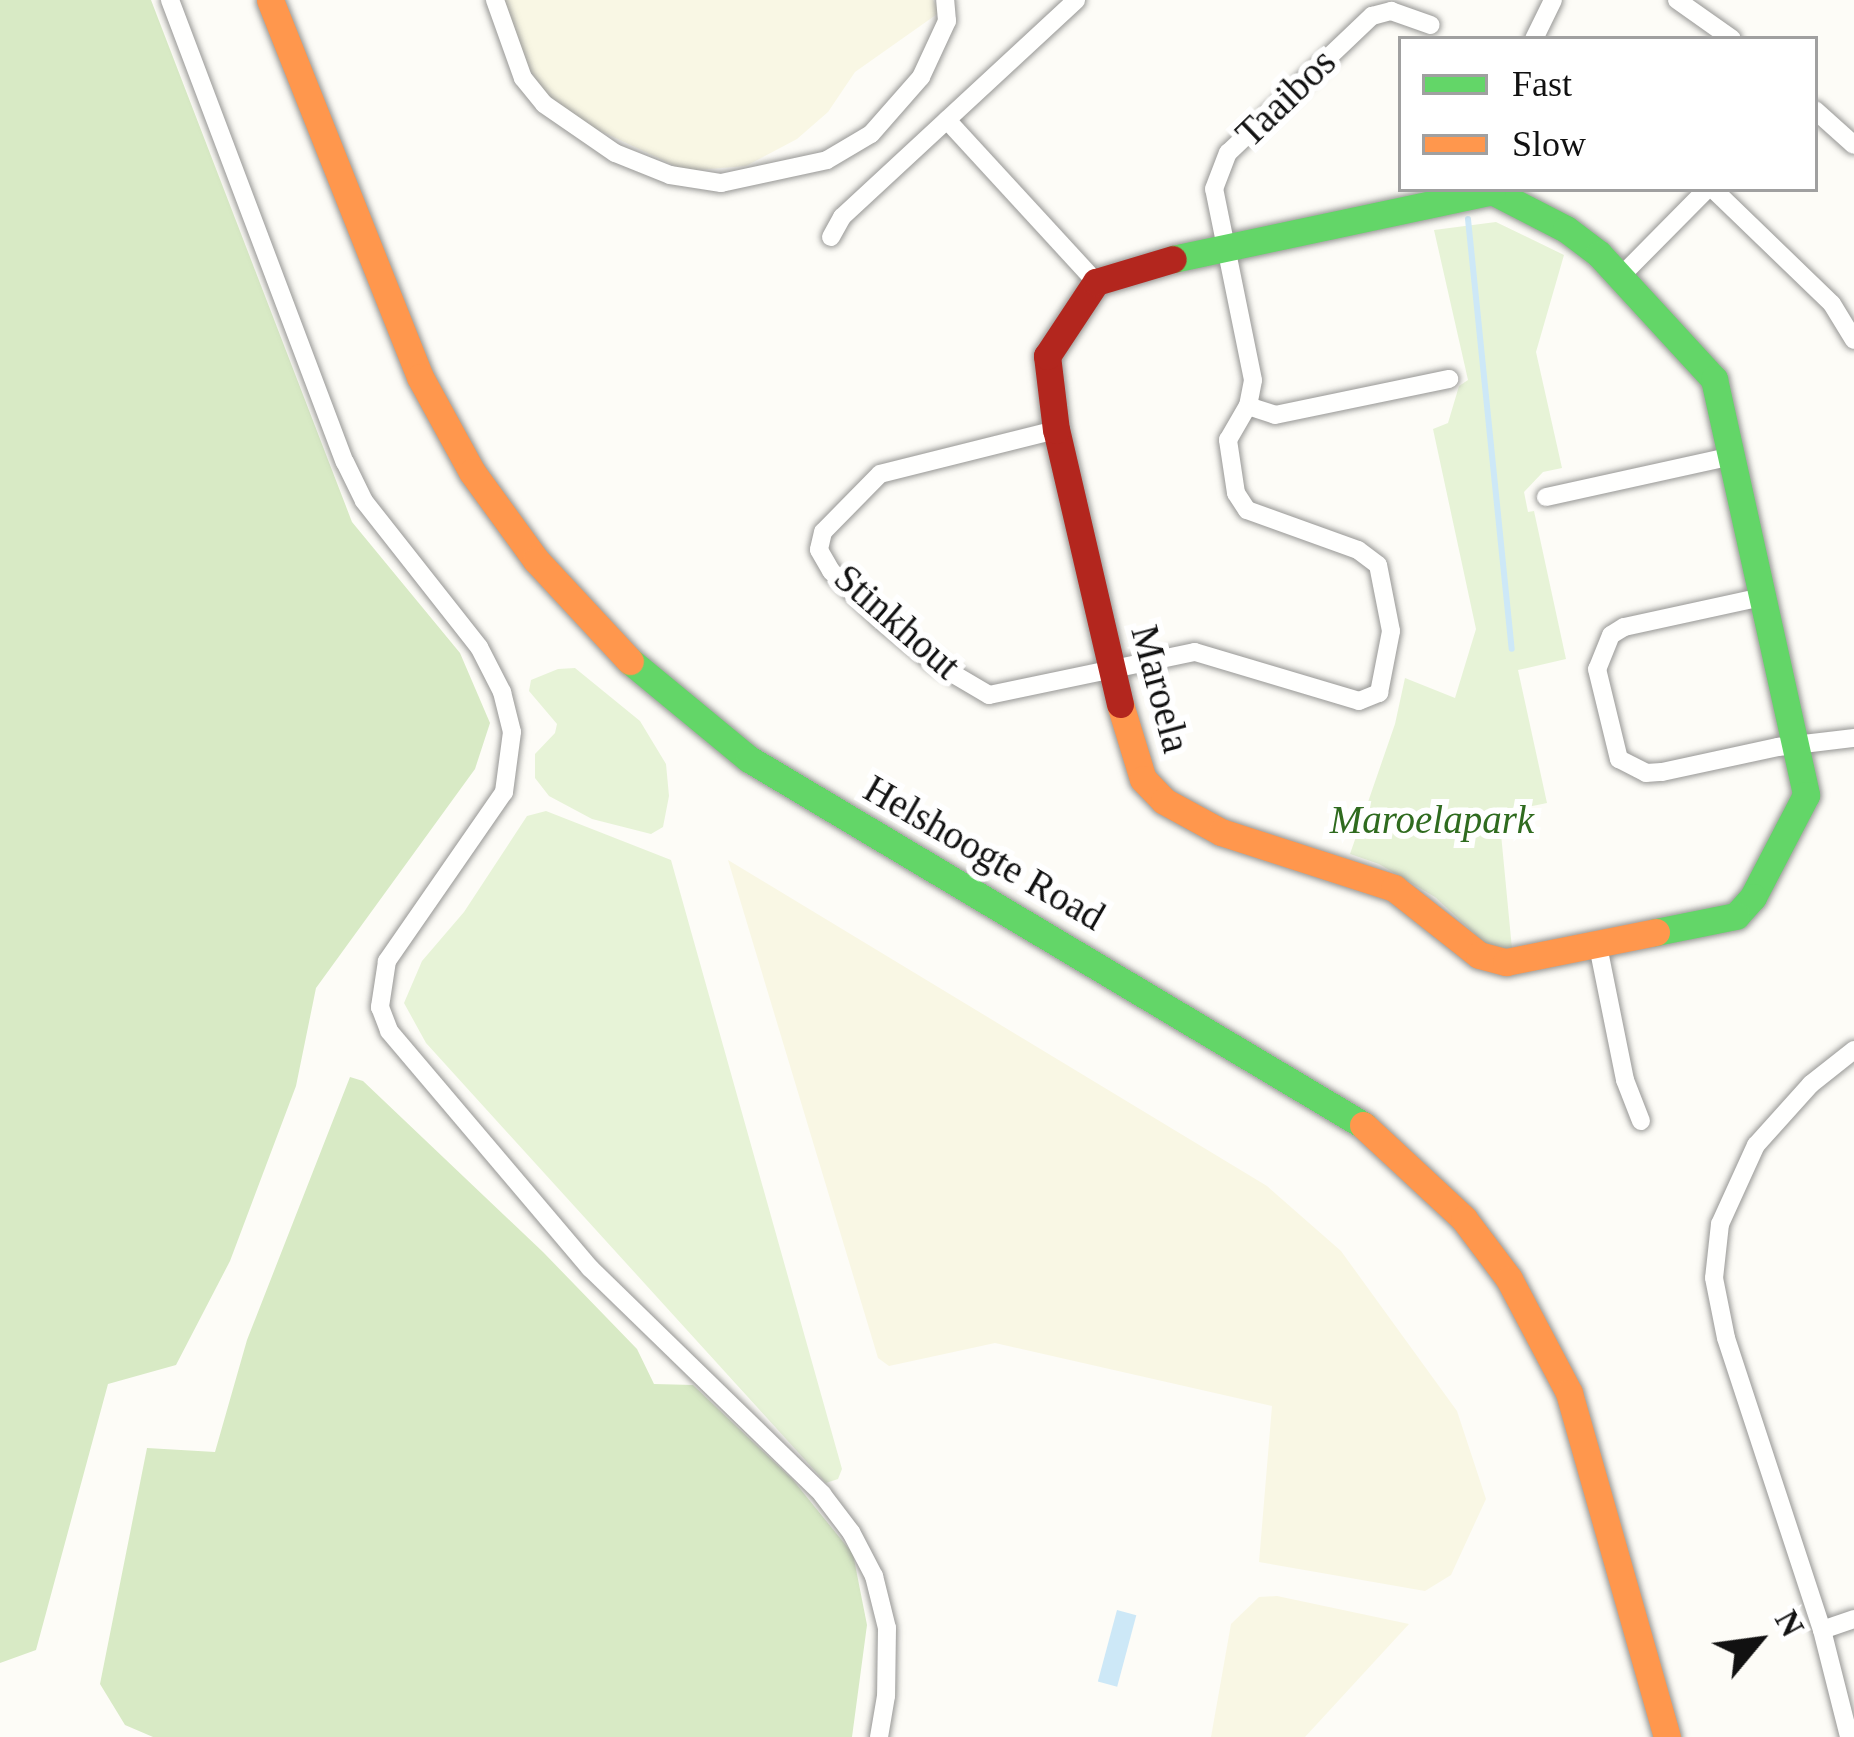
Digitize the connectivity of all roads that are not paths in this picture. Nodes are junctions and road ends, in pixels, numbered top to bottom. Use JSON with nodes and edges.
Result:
{"nodes":[{"id":1,"x":170,"y":0,"type":"edge"},
{"id":2,"x":270,"y":0,"type":"edge"},
{"id":3,"x":495,"y":0,"type":"edge"},
{"id":4,"x":945,"y":0,"type":"edge"},
{"id":5,"x":1076,"y":0,"type":"edge"},
{"id":6,"x":1553,"y":0,"type":"edge"},
{"id":7,"x":1677,"y":0,"type":"edge"},
{"id":8,"x":1430,"y":26,"type":"dead end"},
{"id":9,"x":1535,"y":36,"type":"edge"},
{"id":10,"x":1728,"y":36,"type":"edge"},
{"id":11,"x":1818,"y":113,"type":"edge"},
{"id":12,"x":946,"y":120,"type":"junction"},
{"id":13,"x":1854,"y":145,"type":"edge"},
{"id":14,"x":1483,"y":192,"type":"edge"},
{"id":15,"x":1496,"y":192,"type":"edge"},
{"id":16,"x":1707,"y":192,"type":"edge"},
{"id":17,"x":1713,"y":192,"type":"edge"},
{"id":18,"x":831,"y":237,"type":"dead end"},
{"id":19,"x":1226,"y":249,"type":"junction"},
{"id":20,"x":1623,"y":274,"type":"junction"},
{"id":21,"x":1096,"y":282,"type":"junction"},
{"id":22,"x":1854,"y":340,"type":"edge"},
{"id":23,"x":1449,"y":379,"type":"dead end"},
{"id":24,"x":1248,"y":406,"type":"junction"},
{"id":25,"x":1056,"y":430,"type":"junction"},
{"id":26,"x":1732,"y":456,"type":"junction"},
{"id":27,"x":1546,"y":497,"type":"dead end"},
{"id":28,"x":1762,"y":597,"type":"junction"},
{"id":29,"x":1112,"y":670,"type":"junction"},
{"id":30,"x":1854,"y":738,"type":"edge"},
{"id":31,"x":1796,"y":747,"type":"junction"},
{"id":32,"x":1598,"y":946,"type":"junction"},
{"id":33,"x":1854,"y":1050,"type":"edge"},
{"id":34,"x":1641,"y":1121,"type":"dead end"},
{"id":35,"x":1854,"y":1619,"type":"edge"},
{"id":36,"x":1822,"y":1630,"type":"junction"},
{"id":37,"x":879,"y":1737,"type":"edge"},
{"id":38,"x":1667,"y":1737,"type":"edge"},
{"id":39,"x":1849,"y":1737,"type":"edge"}],
"edges":[{"from":1,"to":37,"type":"street"},
{"from":2,"to":38,"type":"street","name":"Helshoogte Road"},
{"from":3,"to":4,"type":"street"},
{"from":5,"to":12,"type":"street"},
{"from":6,"to":9,"type":"street"},
{"from":7,"to":10,"type":"street"},
{"from":8,"to":19,"type":"street","name":"Taaibos"},
{"from":11,"to":13,"type":"street"},
{"from":12,"to":18,"type":"street"},
{"from":12,"to":21,"type":"street"},
{"from":14,"to":19,"type":"street","name":"Maroela"},
{"from":15,"to":20,"type":"street","name":"Maroela"},
{"from":16,"to":20,"type":"street"},
{"from":17,"to":22,"type":"street"},
{"from":19,"to":21,"type":"street","name":"Maroela"},
{"from":19,"to":24,"type":"street"},
{"from":20,"to":26,"type":"street","name":"Maroela"},
{"from":21,"to":25,"type":"street","name":"Maroela"},
{"from":23,"to":24,"type":"street"},
{"from":24,"to":29,"type":"street"},
{"from":25,"to":29,"type":"street","name":"Maroela"},
{"from":25,"to":29,"type":"street","name":"Stinkhout"},
{"from":26,"to":27,"type":"street"},
{"from":26,"to":28,"type":"street","name":"Maroela"},
{"from":28,"to":31,"type":"street","name":"Maroela"},
{"from":28,"to":31,"type":"street"},
{"from":29,"to":32,"type":"street","name":"Maroela"},
{"from":30,"to":31,"type":"street"},
{"from":31,"to":32,"type":"street","name":"Maroela"},
{"from":32,"to":34,"type":"street"},
{"from":33,"to":36,"type":"street"},
{"from":35,"to":36,"type":"street"},
{"from":36,"to":39,"type":"street"}]}
